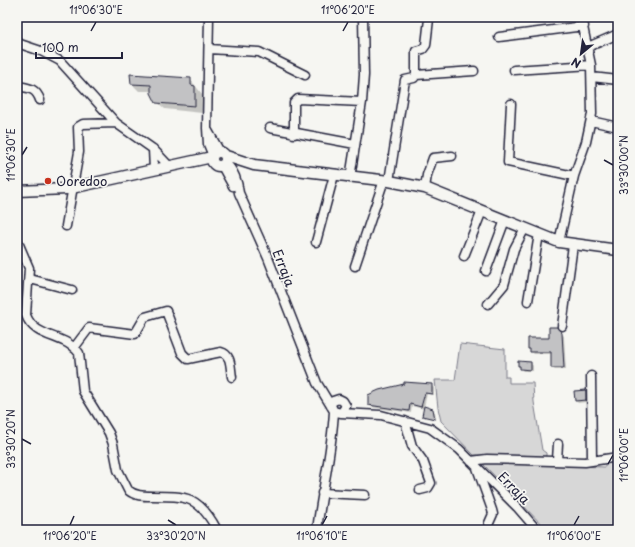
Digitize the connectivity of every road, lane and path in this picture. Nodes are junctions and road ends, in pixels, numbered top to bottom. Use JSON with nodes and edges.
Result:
{"nodes":[{"id":1,"x":209,"y":17,"type":"edge"},
{"id":2,"x":363,"y":17,"type":"edge"},
{"id":3,"x":581,"y":17,"type":"edge"},
{"id":4,"x":429,"y":19,"type":"dead end"},
{"id":5,"x":584,"y":26,"type":"junction"},
{"id":6,"x":618,"y":34,"type":"edge"},
{"id":7,"x":498,"y":36,"type":"dead end"},
{"id":8,"x":17,"y":43,"type":"edge"},
{"id":9,"x":588,"y":47,"type":"junction"},
{"id":10,"x":209,"y":49,"type":"junction"},
{"id":11,"x":591,"y":65,"type":"junction"},
{"id":12,"x":514,"y":70,"type":"dead end"},
{"id":13,"x":474,"y":71,"type":"dead end"},
{"id":14,"x":305,"y":75,"type":"dead end"},
{"id":15,"x":416,"y":75,"type":"junction"},
{"id":16,"x":592,"y":77,"type":"junction"},
{"id":17,"x":618,"y":80,"type":"edge"},
{"id":18,"x":17,"y":86,"type":"edge"},
{"id":19,"x":40,"y":100,"type":"dead end"},
{"id":20,"x":362,"y":102,"type":"junction"},
{"id":21,"x":511,"y":104,"type":"dead end"},
{"id":22,"x":591,"y":121,"type":"junction"},
{"id":23,"x":116,"y":123,"type":"junction"},
{"id":24,"x":618,"y":127,"type":"edge"},
{"id":25,"x":270,"y":128,"type":"dead end"},
{"id":26,"x":294,"y":134,"type":"junction"},
{"id":27,"x":354,"y":144,"type":"junction"},
{"id":28,"x":153,"y":149,"type":"junction"},
{"id":29,"x":452,"y":156,"type":"dead end"},
{"id":30,"x":220,"y":159,"type":"junction"},
{"id":31,"x":170,"y":166,"type":"junction"},
{"id":32,"x":154,"y":170,"type":"junction"},
{"id":33,"x":334,"y":175,"type":"junction"},
{"id":34,"x":574,"y":176,"type":"junction"},
{"id":35,"x":350,"y":178,"type":"junction"},
{"id":36,"x":386,"y":181,"type":"junction"},
{"id":37,"x":74,"y":188,"type":"junction"},
{"id":38,"x":425,"y":188,"type":"junction"},
{"id":39,"x":17,"y":191,"type":"edge"},
{"id":40,"x":482,"y":211,"type":"junction"},
{"id":41,"x":505,"y":220,"type":"junction"},
{"id":42,"x":66,"y":226,"type":"dead end"},
{"id":43,"x":525,"y":228,"type":"junction"},
{"id":44,"x":539,"y":234,"type":"junction"},
{"id":45,"x":17,"y":240,"type":"edge"},
{"id":46,"x":316,"y":242,"type":"dead end"},
{"id":47,"x":559,"y":242,"type":"junction"},
{"id":48,"x":573,"y":245,"type":"junction"},
{"id":49,"x":618,"y":250,"type":"edge"},
{"id":50,"x":464,"y":256,"type":"dead end"},
{"id":51,"x":355,"y":266,"type":"dead end"},
{"id":52,"x":486,"y":271,"type":"dead end"},
{"id":53,"x":30,"y":279,"type":"junction"},
{"id":54,"x":72,"y":290,"type":"dead end"},
{"id":55,"x":528,"y":301,"type":"dead end"},
{"id":56,"x":488,"y":304,"type":"dead end"},
{"id":57,"x":562,"y":326,"type":"dead end"},
{"id":58,"x":74,"y":348,"type":"junction"},
{"id":59,"x":591,"y":376,"type":"dead end"},
{"id":60,"x":232,"y":377,"type":"dead end"},
{"id":61,"x":317,"y":384,"type":"junction"},
{"id":62,"x":341,"y":400,"type":"junction"},
{"id":63,"x":336,"y":411,"type":"junction"},
{"id":64,"x":369,"y":413,"type":"junction"},
{"id":65,"x":405,"y":420,"type":"junction"},
{"id":66,"x":558,"y":444,"type":"dead end"},
{"id":67,"x":618,"y":456,"type":"edge"},
{"id":68,"x":557,"y":460,"type":"junction"},
{"id":69,"x":470,"y":461,"type":"junction"},
{"id":70,"x":592,"y":461,"type":"junction"},
{"id":71,"x":477,"y":468,"type":"junction"},
{"id":72,"x":420,"y":490,"type":"dead end"},
{"id":73,"x":322,"y":493,"type":"junction"},
{"id":74,"x":366,"y":495,"type":"dead end"},
{"id":75,"x":489,"y":523,"type":"dead end"},
{"id":76,"x":217,"y":530,"type":"edge"},
{"id":77,"x":317,"y":530,"type":"edge"},
{"id":78,"x":537,"y":530,"type":"edge"}],
"edges":[{"from":1,"to":10,"type":"street","name":"Erraja"},
{"from":2,"to":20,"type":"street"},
{"from":3,"to":5,"type":"street"},
{"from":4,"to":15,"type":"street"},
{"from":5,"to":7,"type":"street"},
{"from":5,"to":9,"type":"street"},
{"from":6,"to":9,"type":"street"},
{"from":8,"to":23,"type":"street"},
{"from":9,"to":11,"type":"street"},
{"from":10,"to":14,"type":"street"},
{"from":10,"to":30,"type":"street","name":"Erraja"},
{"from":11,"to":12,"type":"street"},
{"from":11,"to":16,"type":"street"},
{"from":13,"to":15,"type":"street"},
{"from":15,"to":36,"type":"street"},
{"from":16,"to":17,"type":"street"},
{"from":16,"to":22,"type":"street"},
{"from":18,"to":19,"type":"street"},
{"from":20,"to":26,"type":"street"},
{"from":20,"to":27,"type":"street"},
{"from":21,"to":34,"type":"street"},
{"from":22,"to":24,"type":"street"},
{"from":22,"to":34,"type":"street"},
{"from":23,"to":28,"type":"street"},
{"from":23,"to":37,"type":"street"},
{"from":25,"to":26,"type":"street"},
{"from":26,"to":27,"type":"street"},
{"from":27,"to":35,"type":"street"},
{"from":28,"to":31,"type":"street"},
{"from":28,"to":32,"type":"street"},
{"from":29,"to":38,"type":"street"},
{"from":30,"to":31,"type":"main road"},
{"from":30,"to":33,"type":"main road"},
{"from":30,"to":61,"type":"street","name":"Erraja"},
{"from":31,"to":32,"type":"main road"},
{"from":32,"to":37,"type":"main road"},
{"from":33,"to":35,"type":"main road"},
{"from":33,"to":46,"type":"street"},
{"from":34,"to":47,"type":"street"},
{"from":35,"to":36,"type":"main road"},
{"from":36,"to":38,"type":"main road"},
{"from":36,"to":51,"type":"street"},
{"from":37,"to":39,"type":"main road"},
{"from":37,"to":42,"type":"street"},
{"from":38,"to":40,"type":"main road"},
{"from":40,"to":41,"type":"main road"},
{"from":40,"to":50,"type":"street"},
{"from":41,"to":43,"type":"main road"},
{"from":41,"to":52,"type":"street"},
{"from":43,"to":44,"type":"main road"},
{"from":43,"to":56,"type":"street"},
{"from":44,"to":47,"type":"main road"},
{"from":44,"to":55,"type":"street"},
{"from":45,"to":53,"type":"street"},
{"from":47,"to":48,"type":"main road"},
{"from":48,"to":49,"type":"main road"},
{"from":48,"to":57,"type":"street"},
{"from":53,"to":54,"type":"street"},
{"from":53,"to":58,"type":"street"},
{"from":58,"to":60,"type":"street"},
{"from":58,"to":76,"type":"street"},
{"from":59,"to":70,"type":"street"},
{"from":61,"to":62,"type":"street"},
{"from":61,"to":63,"type":"street","name":"Erraja"},
{"from":62,"to":63,"type":"street"},
{"from":62,"to":63,"type":"street"},
{"from":62,"to":64,"type":"street"},
{"from":63,"to":64,"type":"street"},
{"from":63,"to":73,"type":"street"},
{"from":64,"to":65,"type":"street","name":"Erraja"},
{"from":65,"to":69,"type":"street","name":"Erraja"},
{"from":65,"to":72,"type":"street"},
{"from":66,"to":68,"type":"street"},
{"from":67,"to":70,"type":"street"},
{"from":68,"to":69,"type":"street"},
{"from":68,"to":70,"type":"street"},
{"from":69,"to":71,"type":"street","name":"Erraja"},
{"from":71,"to":75,"type":"street"},
{"from":71,"to":78,"type":"street","name":"Erraja"},
{"from":73,"to":74,"type":"street"},
{"from":73,"to":77,"type":"street"}]}
